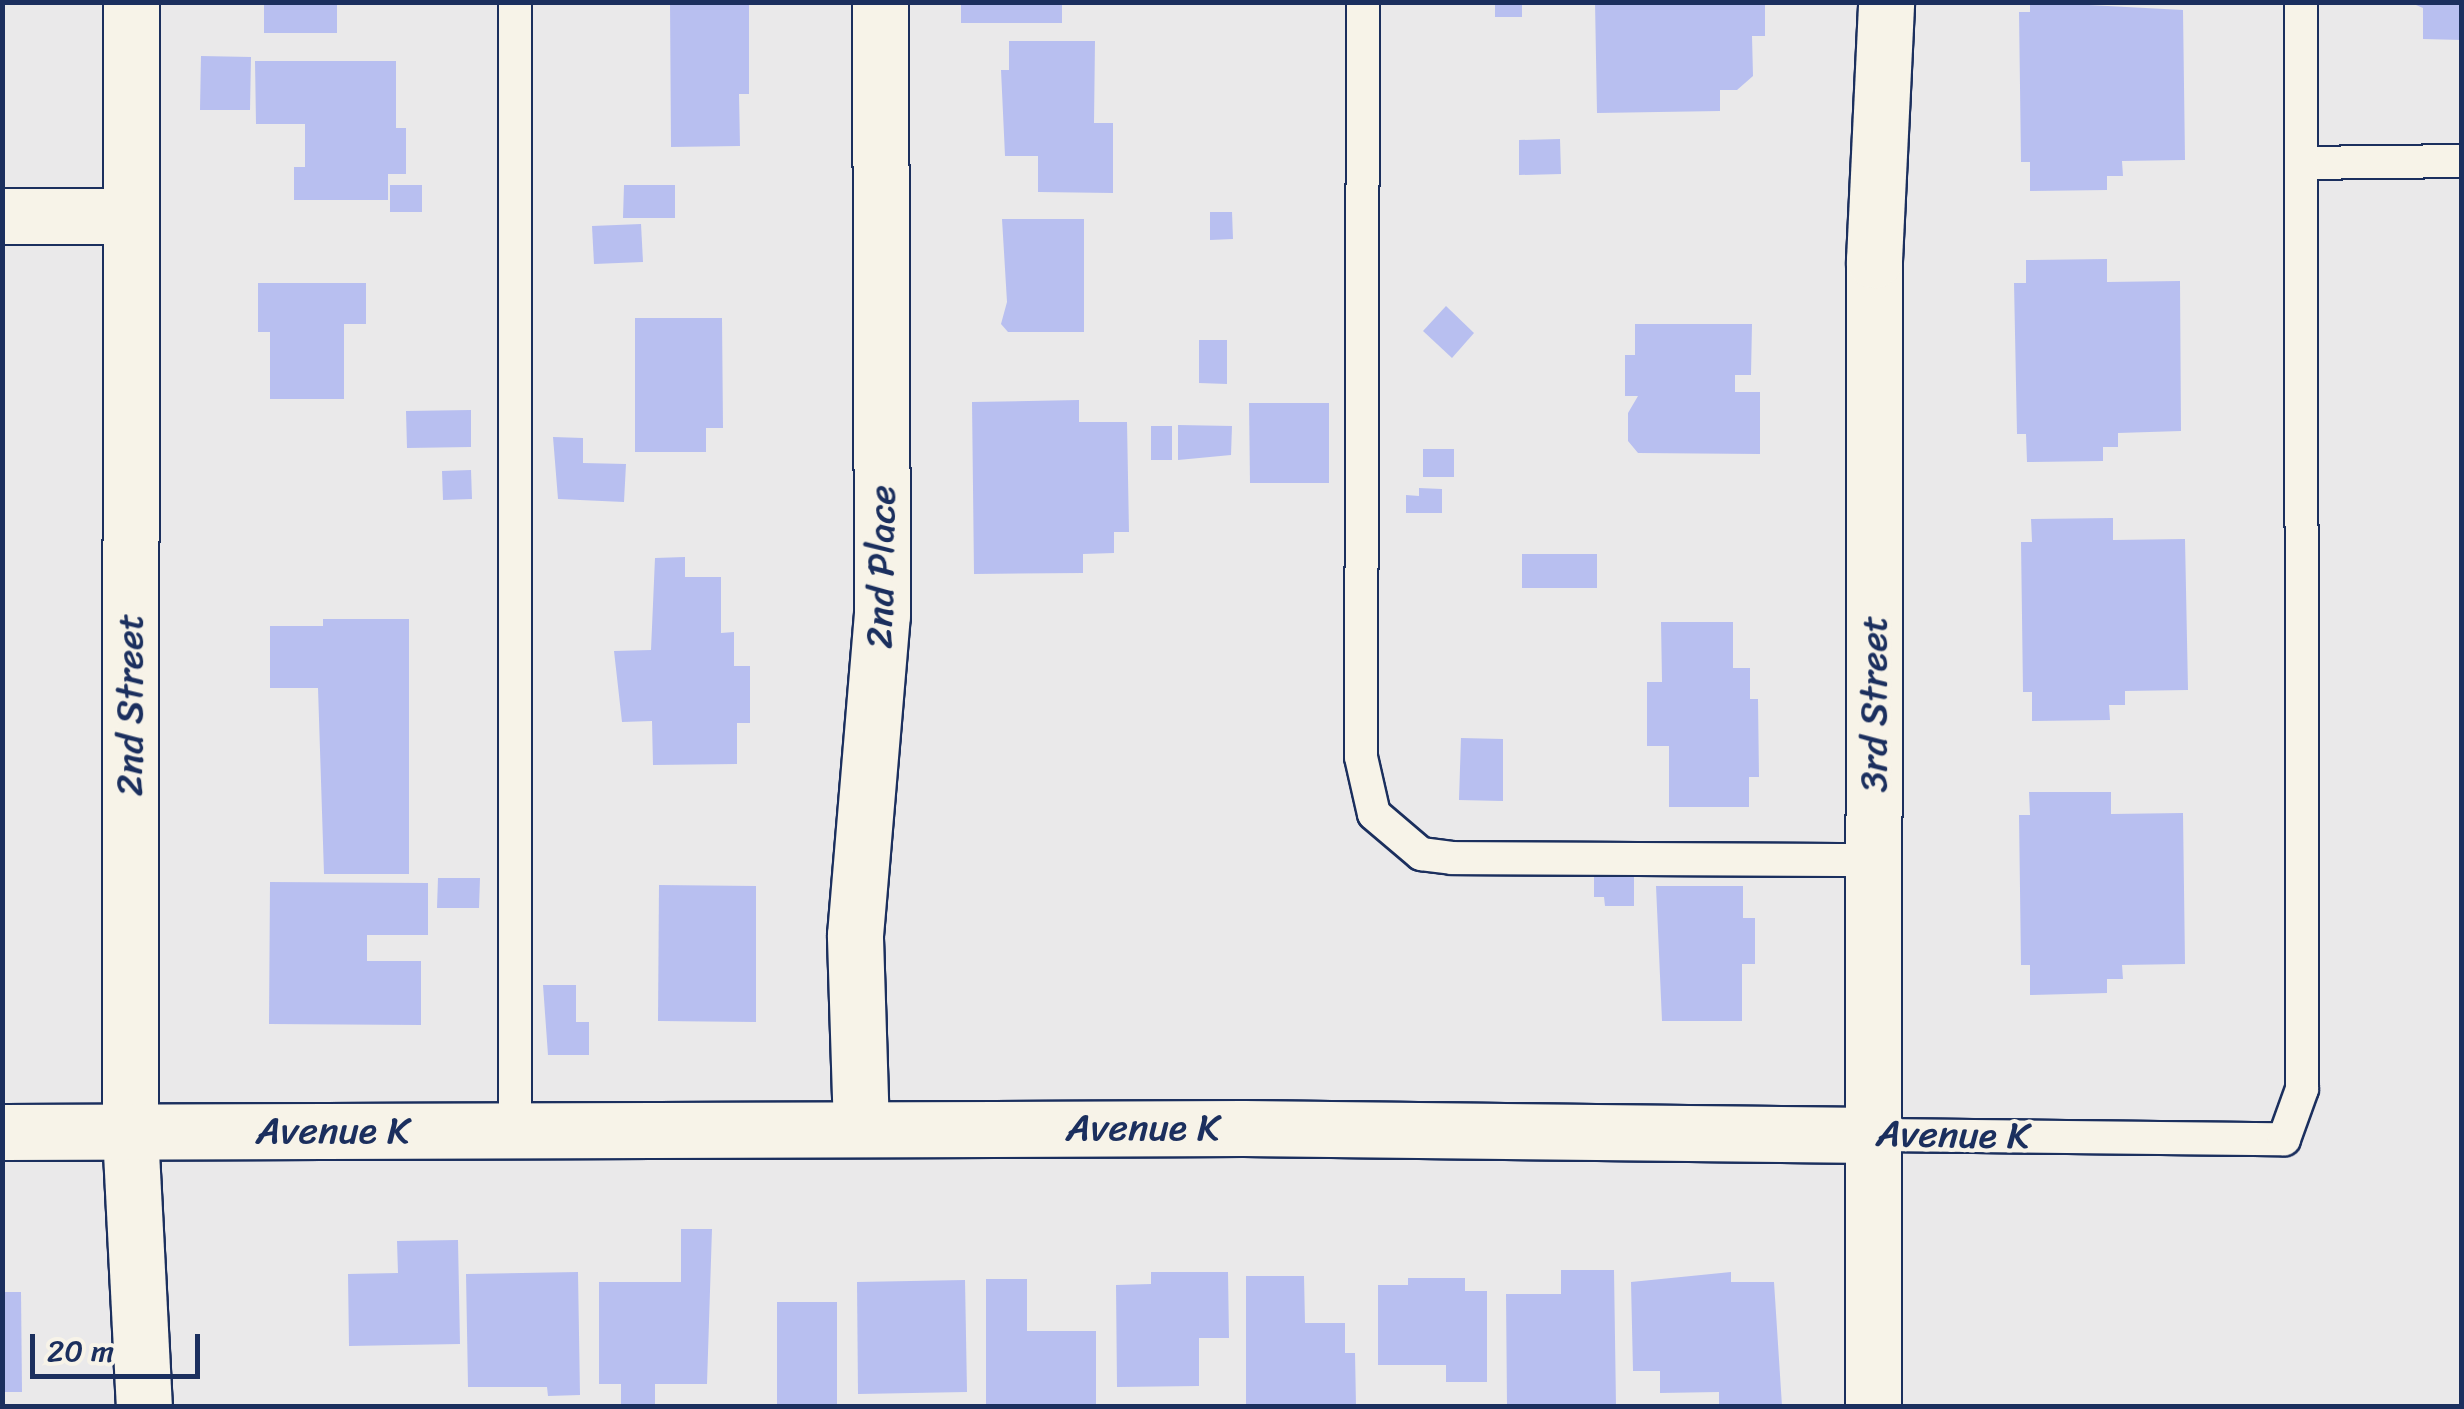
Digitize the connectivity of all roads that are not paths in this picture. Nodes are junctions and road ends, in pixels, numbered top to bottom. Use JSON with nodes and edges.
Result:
{"nodes":[{"id":1,"x":131,"y":2,"type":"edge"},
{"id":2,"x":515,"y":2,"type":"edge"},
{"id":3,"x":880,"y":2,"type":"edge"},
{"id":4,"x":1363,"y":2,"type":"edge"},
{"id":5,"x":1886,"y":2,"type":"edge"},
{"id":6,"x":2302,"y":2,"type":"edge"},
{"id":7,"x":2462,"y":161,"type":"edge"},
{"id":8,"x":2302,"y":163,"type":"junction"},
{"id":9,"x":2,"y":216,"type":"edge"},
{"id":10,"x":130,"y":216,"type":"junction"},
{"id":11,"x":1874,"y":860,"type":"junction"},
{"id":12,"x":861,"y":1129,"type":"junction"},
{"id":13,"x":515,"y":1130,"type":"junction"},
{"id":14,"x":2,"y":1132,"type":"edge"},
{"id":15,"x":130,"y":1132,"type":"junction"},
{"id":16,"x":1873,"y":1134,"type":"junction"},
{"id":17,"x":144,"y":1406,"type":"edge"},
{"id":18,"x":1873,"y":1406,"type":"edge"}],
"edges":[{"from":1,"to":10,"type":"street","name":"2nd Street"},
{"from":2,"to":13,"type":"lane"},
{"from":3,"to":12,"type":"street","name":"2nd Place"},
{"from":4,"to":11,"type":"lane"},
{"from":5,"to":11,"type":"street","name":"3rd Street"},
{"from":6,"to":8,"type":"lane"},
{"from":7,"to":8,"type":"lane"},
{"from":8,"to":16,"type":"lane","name":"Avenue K"},
{"from":9,"to":10,"type":"street"},
{"from":10,"to":15,"type":"street","name":"2nd Street"},
{"from":11,"to":16,"type":"street","name":"3rd Street"},
{"from":12,"to":13,"type":"street","name":"Avenue K"},
{"from":12,"to":16,"type":"street","name":"Avenue K"},
{"from":13,"to":15,"type":"street","name":"Avenue K"},
{"from":14,"to":15,"type":"street","name":"Avenue K"},
{"from":15,"to":17,"type":"street","name":"2nd Street"},
{"from":16,"to":18,"type":"street","name":"3rd Street"}]}
